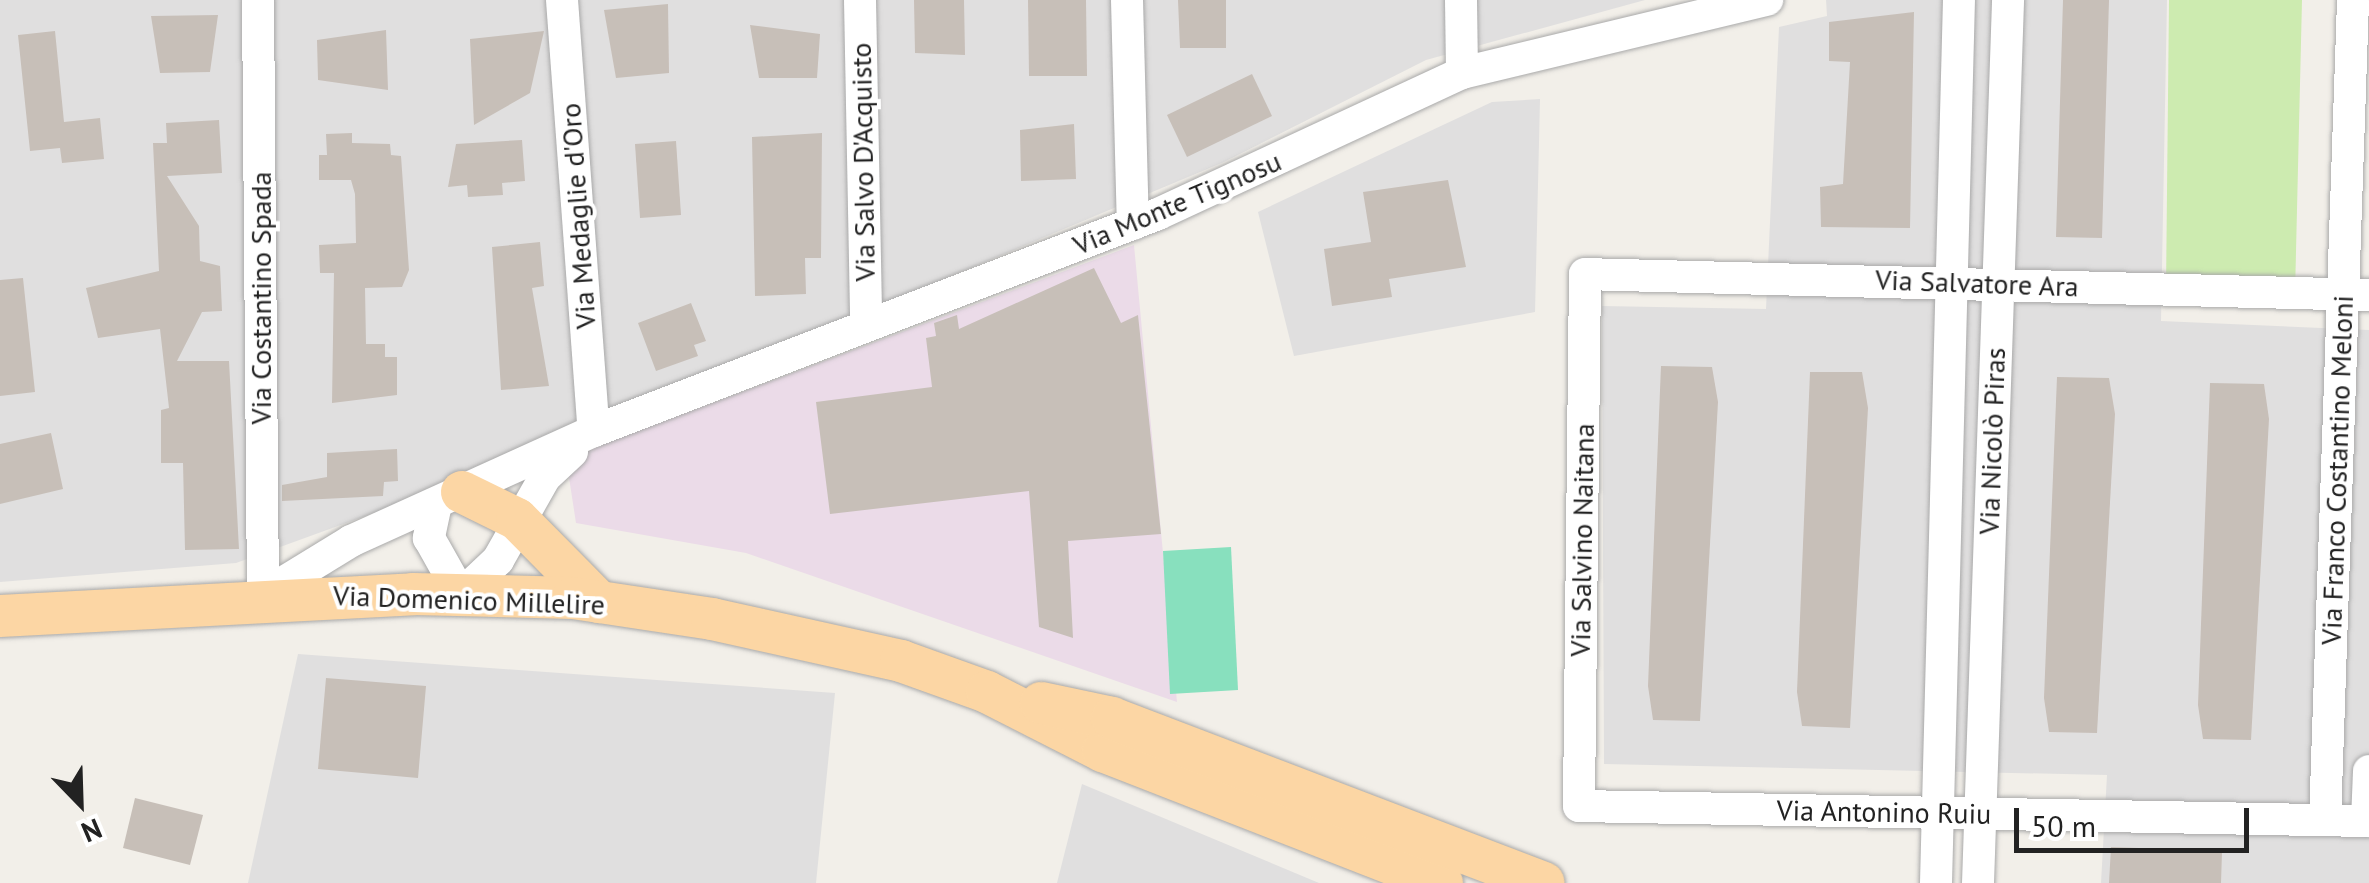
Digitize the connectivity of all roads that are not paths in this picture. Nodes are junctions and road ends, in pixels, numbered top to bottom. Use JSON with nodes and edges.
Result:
{"nodes":[{"id":1,"x":258,"y":0,"type":"edge"},
{"id":2,"x":562,"y":0,"type":"edge"},
{"id":3,"x":860,"y":0,"type":"edge"},
{"id":4,"x":1127,"y":0,"type":"edge"},
{"id":5,"x":1461,"y":0,"type":"edge"},
{"id":6,"x":1767,"y":0,"type":"edge"},
{"id":7,"x":1959,"y":0,"type":"edge"},
{"id":8,"x":2008,"y":0,"type":"edge"},
{"id":9,"x":2353,"y":0,"type":"edge"},
{"id":10,"x":1462,"y":73,"type":"junction"},
{"id":11,"x":1133,"y":224,"type":"junction"},
{"id":12,"x":1585,"y":282,"type":"joint"},
{"id":13,"x":1951,"y":291,"type":"junction"},
{"id":14,"x":1997,"y":295,"type":"junction"},
{"id":15,"x":2356,"y":305,"type":"edge"},
{"id":16,"x":866,"y":324,"type":"junction"},
{"id":17,"x":594,"y":432,"type":"junction"},
{"id":18,"x":449,"y":498,"type":"junction"},
{"id":19,"x":517,"y":519,"type":"junction"},
{"id":20,"x":263,"y":595,"type":"junction"},
{"id":21,"x":461,"y":595,"type":"junction"},
{"id":22,"x":599,"y":602,"type":"junction"},
{"id":23,"x":0,"y":616,"type":"edge"},
{"id":24,"x":987,"y":692,"type":"junction"},
{"id":25,"x":2369,"y":771,"type":"edge"},
{"id":26,"x":1579,"y":806,"type":"joint"},
{"id":27,"x":1936,"y":813,"type":"junction"},
{"id":28,"x":1979,"y":814,"type":"junction"},
{"id":29,"x":2324,"y":820,"type":"junction"},
{"id":30,"x":2368,"y":821,"type":"edge"},
{"id":31,"x":1442,"y":883,"type":"edge"},
{"id":32,"x":1543,"y":883,"type":"edge"},
{"id":33,"x":1936,"y":883,"type":"edge"},
{"id":34,"x":1978,"y":883,"type":"edge"}],
"edges":[{"from":1,"to":20,"type":"street","name":"Via Costantino Spada"},
{"from":2,"to":17,"type":"street","name":"Via Medaglie d'Oro"},
{"from":3,"to":16,"type":"street","name":"Via Salvo D'Acquisto"},
{"from":4,"to":11,"type":"street"},
{"from":5,"to":10,"type":"street"},
{"from":6,"to":10,"type":"street","name":"Via Monte Tignosu"},
{"from":7,"to":13,"type":"street","name":"Via Nicolò Piras"},
{"from":8,"to":14,"type":"street","name":"Via Nicolò Piras"},
{"from":9,"to":15,"type":"street","name":"Via Franco Costantino Meloni"},
{"from":10,"to":11,"type":"street","name":"Via Monte Tignosu"},
{"from":11,"to":16,"type":"street","name":"Via Monte Tignosu"},
{"from":12,"to":13,"type":"street","name":"Via Salvatore Ara"},
{"from":12,"to":26,"type":"street","name":"Via Salvino Naitana"},
{"from":13,"to":14,"type":"street","name":"Via Salvatore Ara"},
{"from":13,"to":27,"type":"street","name":"Via Nicolò Piras"},
{"from":14,"to":15,"type":"street","name":"Via Salvatore Ara"},
{"from":14,"to":28,"type":"street","name":"Via Nicolò Piras"},
{"from":15,"to":29,"type":"street","name":"Via Franco Costantino Meloni"},
{"from":16,"to":17,"type":"street","name":"Via Monte Tignosu"},
{"from":17,"to":18,"type":"street","name":"Via Monte Tignosu"},
{"from":17,"to":19,"type":"street","name":"Via Monte Tignosu"},
{"from":18,"to":19,"type":"main road"},
{"from":18,"to":20,"type":"street","name":"Via Monte Tignosu"},
{"from":18,"to":21,"type":"street"},
{"from":19,"to":21,"type":"street","name":"Via Monte Tignosu"},
{"from":19,"to":22,"type":"main road"},
{"from":20,"to":21,"type":"main road","name":"Via Domenico Millelire"},
{"from":20,"to":23,"type":"main road","name":"Via Domenico Millelire"},
{"from":21,"to":22,"type":"main road","name":"Via Domenico Millelire"},
{"from":22,"to":24,"type":"main road","name":"Via Domenico Millelire"},
{"from":24,"to":31,"type":"main road"},
{"from":24,"to":32,"type":"main road"},
{"from":25,"to":30,"type":"street"},
{"from":26,"to":27,"type":"street","name":"Via Antonino Ruiu"},
{"from":27,"to":28,"type":"street","name":"Via Antonino Ruiu"},
{"from":27,"to":33,"type":"street","name":"Via Nicolò Piras"},
{"from":28,"to":29,"type":"street","name":"Via Antonino Ruiu"},
{"from":28,"to":34,"type":"street","name":"Via Nicolò Piras"},
{"from":29,"to":30,"type":"street","name":"Via Antonino Ruiu"}]}
